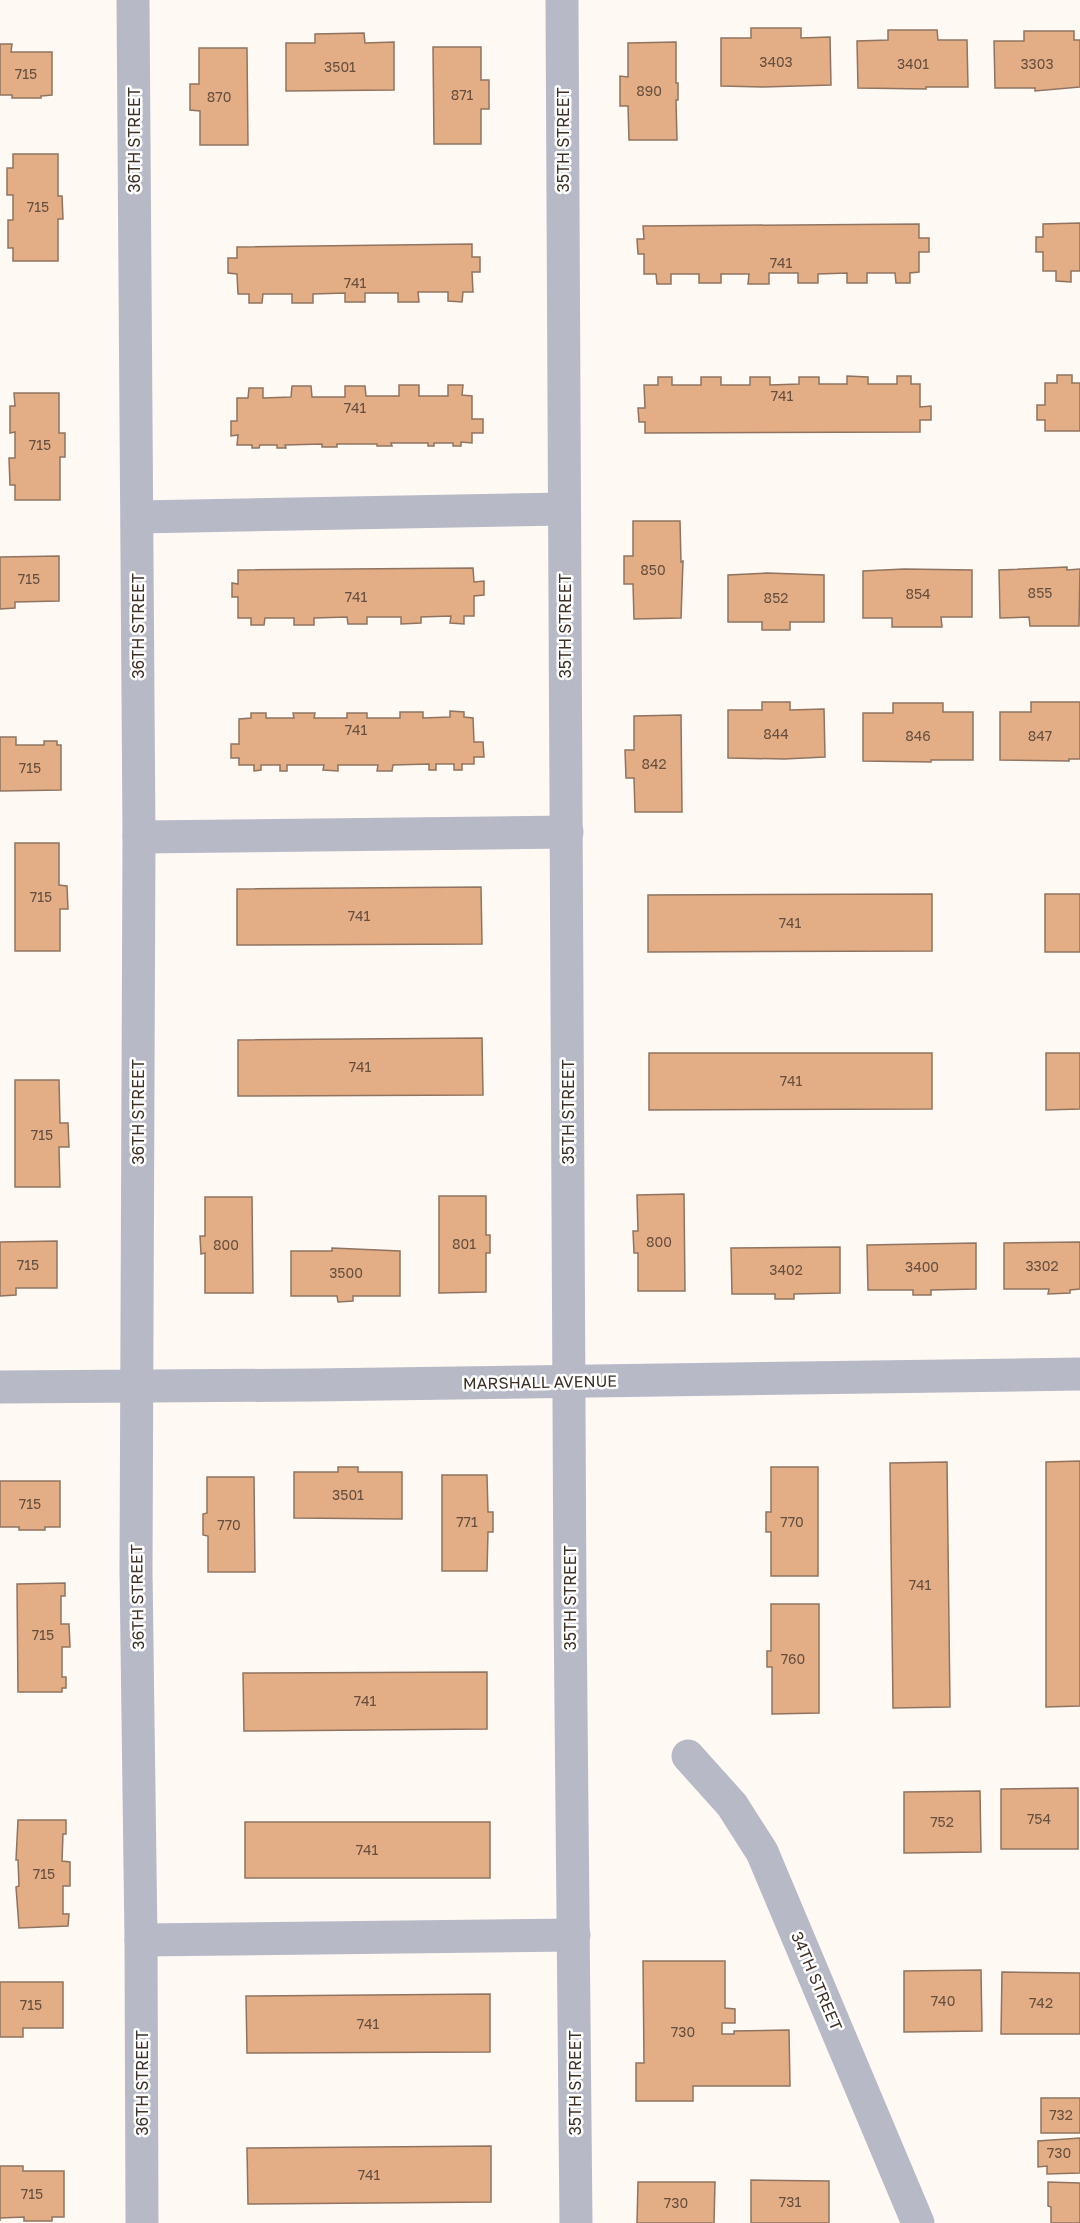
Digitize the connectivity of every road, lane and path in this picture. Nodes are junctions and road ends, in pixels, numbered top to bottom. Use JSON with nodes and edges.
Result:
{"nodes":[{"id":1,"x":133,"y":0,"type":"edge"},
{"id":2,"x":562,"y":0,"type":"edge"},
{"id":3,"x":564,"y":509,"type":"junction"},
{"id":4,"x":138,"y":517,"type":"junction"},
{"id":5,"x":567,"y":832,"type":"junction"},
{"id":6,"x":140,"y":837,"type":"junction"},
{"id":7,"x":1080,"y":1374,"type":"edge"},
{"id":8,"x":569,"y":1381,"type":"junction"},
{"id":9,"x":136,"y":1386,"type":"junction"},
{"id":10,"x":0,"y":1387,"type":"edge"},
{"id":11,"x":688,"y":1756,"type":"dead end"},
{"id":12,"x":573,"y":1935,"type":"junction"},
{"id":13,"x":141,"y":1940,"type":"junction"},
{"id":14,"x":142,"y":2223,"type":"edge"},
{"id":15,"x":576,"y":2223,"type":"edge"},
{"id":16,"x":918,"y":2223,"type":"edge"}],
"edges":[{"from":1,"to":4,"type":"street","name":"36TH STREET"},
{"from":2,"to":3,"type":"street","name":"35TH STREET"},
{"from":3,"to":4,"type":"street"},
{"from":3,"to":5,"type":"street","name":"35TH STREET"},
{"from":4,"to":6,"type":"street","name":"36TH STREET"},
{"from":5,"to":6,"type":"street"},
{"from":5,"to":8,"type":"street","name":"35TH STREET"},
{"from":6,"to":9,"type":"street","name":"36TH STREET"},
{"from":7,"to":8,"type":"street","name":"MARSHALL AVENUE"},
{"from":8,"to":9,"type":"street","name":"MARSHALL AVENUE"},
{"from":8,"to":12,"type":"street","name":"35TH STREET"},
{"from":9,"to":10,"type":"street","name":"MARSHALL AVENUE"},
{"from":9,"to":13,"type":"street","name":"36TH STREET"},
{"from":11,"to":16,"type":"street","name":"34TH STREET"},
{"from":12,"to":13,"type":"street"},
{"from":12,"to":15,"type":"street","name":"35TH STREET"},
{"from":13,"to":14,"type":"street","name":"36TH STREET"}]}
